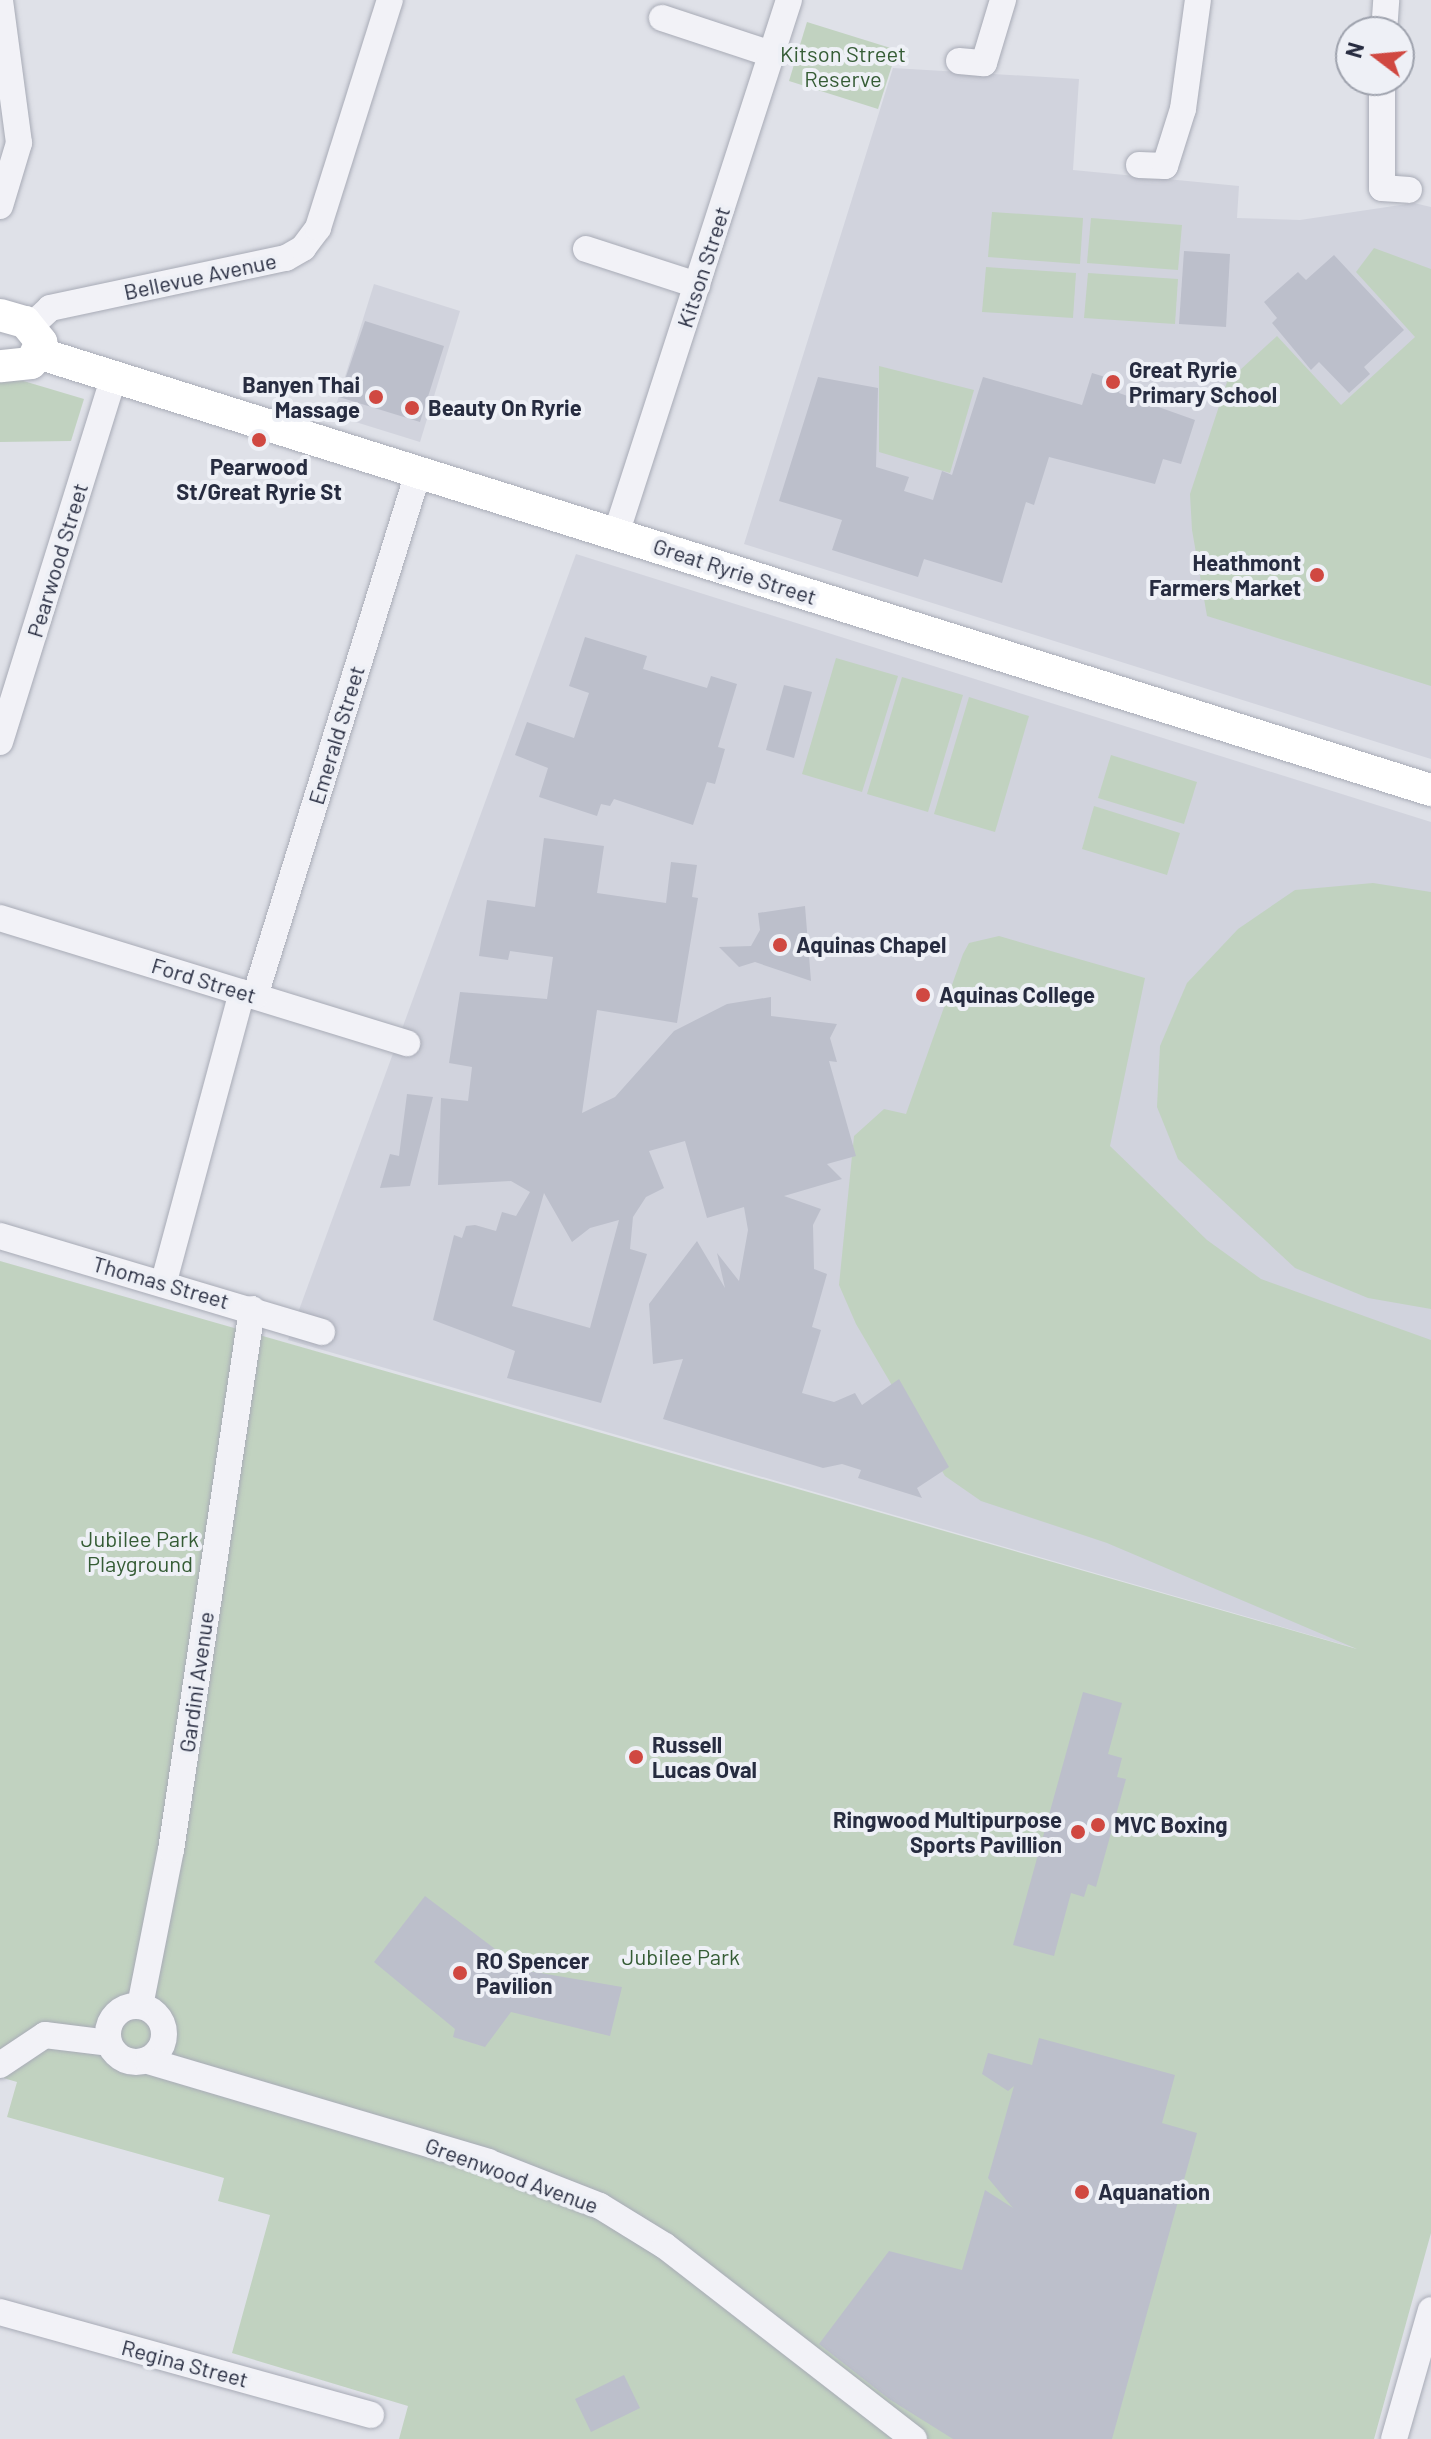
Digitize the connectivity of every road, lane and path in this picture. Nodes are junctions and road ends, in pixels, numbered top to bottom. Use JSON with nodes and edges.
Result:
{"nodes":[{"id":1,"x":0,"y":0,"type":"edge"},
{"id":2,"x":390,"y":0,"type":"edge"},
{"id":3,"x":789,"y":0,"type":"edge"},
{"id":4,"x":1003,"y":0,"type":"edge"},
{"id":5,"x":1198,"y":0,"type":"edge"},
{"id":6,"x":662,"y":18,"type":"dead end"},
{"id":7,"x":771,"y":54,"type":"junction"},
{"id":8,"x":959,"y":61,"type":"dead end"},
{"id":9,"x":1382,"y":96,"type":"edge"},
{"id":10,"x":1164,"y":168,"type":"dead end"},
{"id":11,"x":1409,"y":190,"type":"dead end"},
{"id":12,"x":0,"y":206,"type":"edge"},
{"id":13,"x":586,"y":249,"type":"dead end"},
{"id":14,"x":697,"y":285,"type":"junction"},
{"id":15,"x":0,"y":315,"type":"edge"},
{"id":16,"x":34,"y":340,"type":"junction"},
{"id":17,"x":0,"y":366,"type":"edge"},
{"id":18,"x":114,"y":377,"type":"junction"},
{"id":19,"x":418,"y":473,"type":"junction"},
{"id":20,"x":616,"y":534,"type":"junction"},
{"id":21,"x":0,"y":742,"type":"edge"},
{"id":22,"x":1431,"y":790,"type":"edge"},
{"id":23,"x":0,"y":918,"type":"edge"},
{"id":24,"x":248,"y":994,"type":"junction"},
{"id":25,"x":407,"y":1043,"type":"dead end"},
{"id":26,"x":0,"y":1236,"type":"edge"},
{"id":27,"x":164,"y":1281,"type":"junction"},
{"id":28,"x":252,"y":1309,"type":"junction"},
{"id":29,"x":322,"y":1332,"type":"dead end"},
{"id":30,"x":140,"y":2006,"type":"junction"},
{"id":31,"x":110,"y":2033,"type":"junction"},
{"id":32,"x":156,"y":2050,"type":"junction"},
{"id":33,"x":0,"y":2065,"type":"edge"},
{"id":34,"x":1431,"y":2311,"type":"edge"},
{"id":35,"x":0,"y":2312,"type":"edge"},
{"id":36,"x":371,"y":2415,"type":"dead end"},
{"id":37,"x":914,"y":2439,"type":"edge"},
{"id":38,"x":1394,"y":2439,"type":"edge"}],
"edges":[{"from":1,"to":12,"type":"street"},
{"from":2,"to":16,"type":"street","name":"Bellevue Avenue"},
{"from":3,"to":7,"type":"street","name":"Kitson Street"},
{"from":4,"to":8,"type":"street"},
{"from":5,"to":10,"type":"street"},
{"from":6,"to":7,"type":"street"},
{"from":7,"to":14,"type":"street","name":"Kitson Street"},
{"from":9,"to":11,"type":"street"},
{"from":13,"to":14,"type":"street"},
{"from":14,"to":20,"type":"street","name":"Kitson Street"},
{"from":15,"to":16,"type":"main road","name":"Great Ryrie Street"},
{"from":16,"to":17,"type":"main road"},
{"from":16,"to":18,"type":"main road","name":"Great Ryrie Street"},
{"from":18,"to":19,"type":"main road","name":"Great Ryrie Street"},
{"from":18,"to":21,"type":"street","name":"Pearwood Street"},
{"from":19,"to":20,"type":"main road","name":"Great Ryrie Street"},
{"from":19,"to":24,"type":"street","name":"Emerald Street"},
{"from":20,"to":22,"type":"main road","name":"Great Ryrie Street"},
{"from":23,"to":24,"type":"street","name":"Ford Street"},
{"from":24,"to":25,"type":"street","name":"Ford Street"},
{"from":24,"to":27,"type":"street","name":"Emerald Street"},
{"from":26,"to":27,"type":"street","name":"Thomas Street"},
{"from":27,"to":28,"type":"street","name":"Thomas Street"},
{"from":28,"to":29,"type":"street","name":"Thomas Street"},
{"from":28,"to":30,"type":"street","name":"Gardini Avenue"},
{"from":30,"to":31,"type":"street"},
{"from":30,"to":32,"type":"street"},
{"from":31,"to":32,"type":"street"},
{"from":31,"to":33,"type":"street"},
{"from":32,"to":37,"type":"street","name":"Greenwood Avenue"},
{"from":34,"to":38,"type":"street"},
{"from":35,"to":36,"type":"street","name":"Regina Street"}]}
